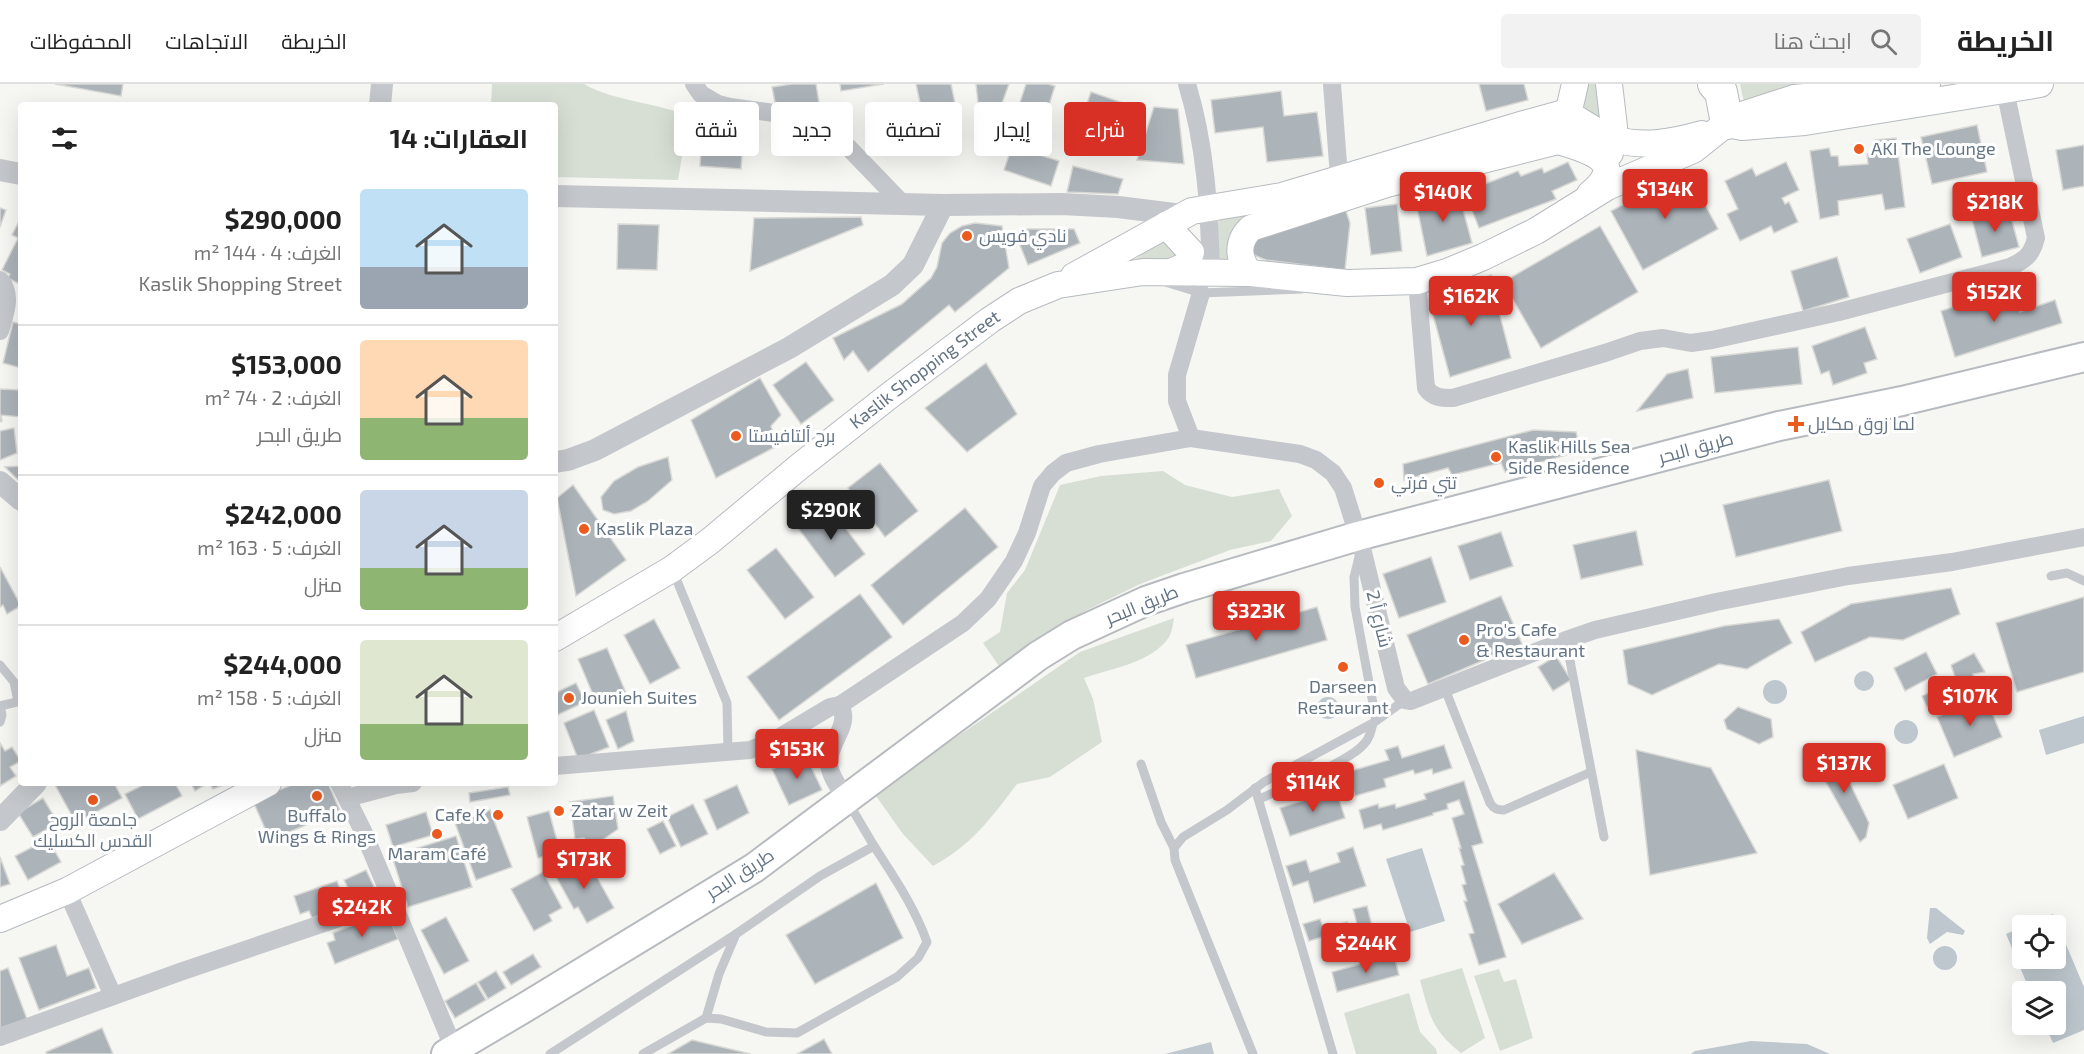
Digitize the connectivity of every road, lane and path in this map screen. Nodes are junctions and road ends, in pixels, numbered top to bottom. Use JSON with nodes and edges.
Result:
{"nodes":[{"id":1,"x":382,"y":84,"type":"edge"},
{"id":2,"x":694,"y":84,"type":"edge"},
{"id":3,"x":1187,"y":84,"type":"edge"},
{"id":4,"x":1332,"y":84,"type":"edge"},
{"id":5,"x":1575,"y":84,"type":"edge"},
{"id":6,"x":1609,"y":84,"type":"edge"},
{"id":7,"x":1714,"y":84,"type":"edge"},
{"id":8,"x":1924,"y":84,"type":"edge"},
{"id":9,"x":2040,"y":84,"type":"edge"},
{"id":10,"x":2005,"y":90,"type":"junction"},
{"id":11,"x":380,"y":102,"type":"edge"},
{"id":12,"x":1613,"y":111,"type":"junction"},
{"id":13,"x":1568,"y":114,"type":"junction"},
{"id":14,"x":1727,"y":123,"type":"junction"},
{"id":15,"x":1612,"y":139,"type":"junction"},
{"id":16,"x":1558,"y":141,"type":"junction"},
{"id":17,"x":1662,"y":142,"type":"junction"},
{"id":18,"x":1607,"y":168,"type":"junction"},
{"id":19,"x":0,"y":170,"type":"edge"},
{"id":20,"x":18,"y":173,"type":"edge"},
{"id":21,"x":1340,"y":189,"type":"junction"},
{"id":22,"x":558,"y":196,"type":"edge"},
{"id":23,"x":1586,"y":198,"type":"junction"},
{"id":24,"x":902,"y":203,"type":"junction"},
{"id":25,"x":943,"y":205,"type":"junction"},
{"id":26,"x":1209,"y":207,"type":"junction"},
{"id":27,"x":1174,"y":220,"type":"junction"},
{"id":28,"x":1143,"y":272,"type":"junction"},
{"id":29,"x":1171,"y":272,"type":"junction"},
{"id":30,"x":1250,"y":273,"type":"junction"},
{"id":31,"x":0,"y":280,"type":"edge"},
{"id":32,"x":1417,"y":281,"type":"junction"},
{"id":33,"x":1206,"y":282,"type":"junction"},
{"id":34,"x":1347,"y":283,"type":"junction"},
{"id":35,"x":1058,"y":285,"type":"junction"},
{"id":36,"x":0,"y":331,"type":"edge"},
{"id":37,"x":2084,"y":357,"type":"edge"},
{"id":38,"x":1191,"y":438,"type":"junction"},
{"id":39,"x":558,"y":462,"type":"edge"},
{"id":40,"x":0,"y":482,"type":"edge"},
{"id":41,"x":18,"y":497,"type":"edge"},
{"id":42,"x":2084,"y":537,"type":"edge"},
{"id":43,"x":1360,"y":542,"type":"junction"},
{"id":44,"x":672,"y":569,"type":"junction"},
{"id":45,"x":2051,"y":576,"type":"dead end"},
{"id":46,"x":2084,"y":581,"type":"edge"},
{"id":47,"x":558,"y":636,"type":"edge"},
{"id":48,"x":1566,"y":640,"type":"junction"},
{"id":49,"x":0,"y":665,"type":"edge"},
{"id":50,"x":1446,"y":688,"type":"junction"},
{"id":51,"x":18,"y":695,"type":"edge"},
{"id":52,"x":1405,"y":699,"type":"junction"},
{"id":53,"x":18,"y":702,"type":"edge"},
{"id":54,"x":840,"y":705,"type":"junction"},
{"id":55,"x":0,"y":706,"type":"edge"},
{"id":56,"x":0,"y":722,"type":"edge"},
{"id":57,"x":1375,"y":722,"type":"junction"},
{"id":58,"x":728,"y":752,"type":"junction"},
{"id":59,"x":1141,"y":764,"type":"dead end"},
{"id":60,"x":558,"y":766,"type":"edge"},
{"id":61,"x":1592,"y":772,"type":"junction"},
{"id":62,"x":33,"y":786,"type":"edge"},
{"id":63,"x":262,"y":786,"type":"edge"},
{"id":64,"x":387,"y":786,"type":"edge"},
{"id":65,"x":1255,"y":788,"type":"junction"},
{"id":66,"x":343,"y":791,"type":"edge"},
{"id":67,"x":846,"y":799,"type":"junction"},
{"id":68,"x":1260,"y":799,"type":"junction"},
{"id":69,"x":0,"y":820,"type":"edge"},
{"id":70,"x":1604,"y":837,"type":"dead end"},
{"id":71,"x":874,"y":846,"type":"junction"},
{"id":72,"x":1174,"y":848,"type":"junction"},
{"id":73,"x":67,"y":891,"type":"junction"},
{"id":74,"x":392,"y":900,"type":"junction"},
{"id":75,"x":0,"y":920,"type":"edge"},
{"id":76,"x":736,"y":934,"type":"junction"},
{"id":77,"x":112,"y":996,"type":"junction"},
{"id":78,"x":706,"y":1018,"type":"junction"},
{"id":79,"x":0,"y":1038,"type":"edge"},
{"id":80,"x":452,"y":1052,"type":"edge"},
{"id":81,"x":550,"y":1054,"type":"edge"},
{"id":82,"x":643,"y":1054,"type":"edge"},
{"id":83,"x":1253,"y":1054,"type":"edge"},
{"id":84,"x":1333,"y":1054,"type":"edge"}],
"edges":[{"from":1,"to":11,"type":"street"},
{"from":2,"to":24,"type":"street"},
{"from":3,"to":26,"type":"street"},
{"from":4,"to":21,"type":"street"},
{"from":5,"to":13,"type":"main road"},
{"from":6,"to":12,"type":"main road"},
{"from":7,"to":14,"type":"highway"},
{"from":8,"to":14,"type":"highway"},
{"from":9,"to":10,"type":"main road"},
{"from":10,"to":14,"type":"main road"},
{"from":10,"to":32,"type":"street"},
{"from":12,"to":15,"type":"main road"},
{"from":12,"to":17,"type":"main road"},
{"from":13,"to":15,"type":"main road"},
{"from":13,"to":16,"type":"main road"},
{"from":13,"to":21,"type":"main road"},
{"from":14,"to":17,"type":"main road"},
{"from":14,"to":23,"type":"main road"},
{"from":15,"to":17,"type":"main road"},
{"from":15,"to":18,"type":"main road"},
{"from":16,"to":18,"type":"main road"},
{"from":16,"to":21,"type":"main road"},
{"from":18,"to":23,"type":"main road"},
{"from":19,"to":20,"type":"street"},
{"from":21,"to":26,"type":"main road"},
{"from":21,"to":30,"type":"main road"},
{"from":22,"to":24,"type":"street"},
{"from":23,"to":32,"type":"main road","name":"Kaslik Shopping Street"},
{"from":24,"to":25,"type":"street"},
{"from":25,"to":27,"type":"street"},
{"from":25,"to":39,"type":"street"},
{"from":26,"to":27,"type":"main road"},
{"from":26,"to":33,"type":"street"},
{"from":27,"to":29,"type":"main road"},
{"from":27,"to":35,"type":"main road"},
{"from":28,"to":29,"type":"main road","name":"Kaslik Shopping Street"},
{"from":28,"to":33,"type":"lane"},
{"from":28,"to":35,"type":"main road","name":"Kaslik Shopping Street"},
{"from":29,"to":33,"type":"main road","name":"Kaslik Shopping Street"},
{"from":30,"to":33,"type":"main road","name":"Kaslik Shopping Street"},
{"from":30,"to":34,"type":"main road","name":"Kaslik Shopping Street"},
{"from":31,"to":36,"type":"street"},
{"from":32,"to":34,"type":"main road","name":"Kaslik Shopping Street"},
{"from":33,"to":34,"type":"lane"},
{"from":33,"to":38,"type":"street"},
{"from":35,"to":44,"type":"main road","name":"Kaslik Shopping Street"},
{"from":37,"to":43,"type":"main road","name":"طريق البحر"},
{"from":38,"to":43,"type":"street","name":"شارع أ 2"},
{"from":38,"to":54,"type":"street","name":"شارع أ 2"},
{"from":40,"to":41,"type":"street"},
{"from":42,"to":48,"type":"street"},
{"from":43,"to":52,"type":"street","name":"شارع أ 2"},
{"from":43,"to":57,"type":"lane"},
{"from":43,"to":67,"type":"main road","name":"طريق البحر"},
{"from":44,"to":47,"type":"main road","name":"Kaslik Shopping Street"},
{"from":44,"to":58,"type":"lane"},
{"from":45,"to":46,"type":"lane"},
{"from":48,"to":50,"type":"street"},
{"from":48,"to":61,"type":"lane"},
{"from":49,"to":51,"type":"lane"},
{"from":50,"to":52,"type":"street"},
{"from":50,"to":61,"type":"lane"},
{"from":52,"to":57,"type":"lane"},
{"from":53,"to":55,"type":"lane"},
{"from":54,"to":58,"type":"street","name":"شارع أ 2"},
{"from":54,"to":67,"type":"street"},
{"from":55,"to":56,"type":"lane"},
{"from":57,"to":65,"type":"lane"},
{"from":57,"to":68,"type":"lane"},
{"from":58,"to":60,"type":"street","name":"شارع أ 2"},
{"from":59,"to":72,"type":"lane"},
{"from":61,"to":70,"type":"lane"},
{"from":62,"to":69,"type":"street"},
{"from":63,"to":73,"type":"main road"},
{"from":64,"to":66,"type":"street"},
{"from":65,"to":68,"type":"lane"},
{"from":65,"to":72,"type":"lane"},
{"from":66,"to":74,"type":"street"},
{"from":67,"to":71,"type":"lane"},
{"from":67,"to":80,"type":"main road","name":"طريق البحر"},
{"from":68,"to":84,"type":"lane"},
{"from":71,"to":76,"type":"lane"},
{"from":71,"to":78,"type":"lane"},
{"from":72,"to":83,"type":"lane"},
{"from":73,"to":75,"type":"main road"},
{"from":73,"to":77,"type":"street"},
{"from":74,"to":77,"type":"street"},
{"from":74,"to":80,"type":"street"},
{"from":76,"to":78,"type":"lane"},
{"from":76,"to":81,"type":"lane"},
{"from":77,"to":79,"type":"street"},
{"from":78,"to":82,"type":"lane"}]}
